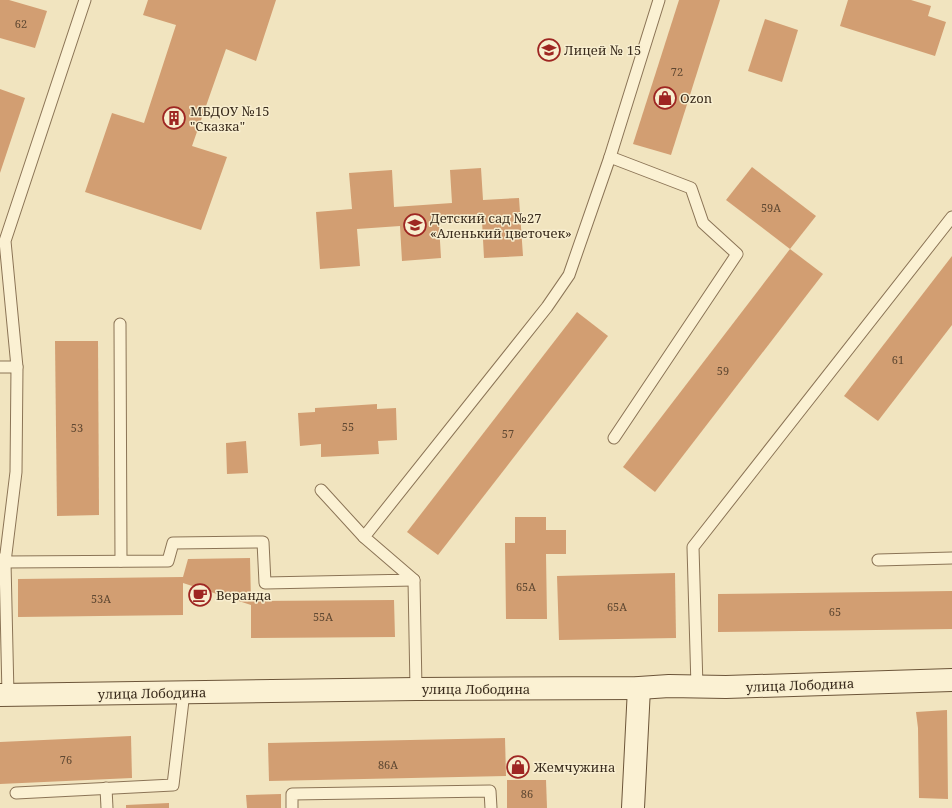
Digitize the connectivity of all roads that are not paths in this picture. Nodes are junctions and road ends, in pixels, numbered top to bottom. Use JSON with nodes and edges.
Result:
{"nodes":[{"id":1,"x":85,"y":0,"type":"edge"},
{"id":2,"x":659,"y":0,"type":"edge"},
{"id":3,"x":610,"y":157,"type":"junction"},
{"id":4,"x":952,"y":217,"type":"edge"},
{"id":5,"x":120,"y":324,"type":"dead end"},
{"id":6,"x":0,"y":367,"type":"edge"},
{"id":7,"x":16,"y":367,"type":"junction"},
{"id":8,"x":614,"y":438,"type":"dead end"},
{"id":9,"x":321,"y":490,"type":"dead end"},
{"id":10,"x":364,"y":536,"type":"junction"},
{"id":11,"x":952,"y":558,"type":"edge"},
{"id":12,"x":2,"y":560,"type":"edge"},
{"id":13,"x":878,"y":560,"type":"dead end"},
{"id":14,"x":121,"y":561,"type":"junction"},
{"id":15,"x":414,"y":580,"type":"junction"},
{"id":16,"x":952,"y":680,"type":"edge"},
{"id":17,"x":697,"y":687,"type":"junction"},
{"id":18,"x":639,"y":688,"type":"junction"},
{"id":19,"x":416,"y":689,"type":"junction"},
{"id":20,"x":184,"y":692,"type":"junction"},
{"id":21,"x":4,"y":695,"type":"edge"},
{"id":22,"x":106,"y":788,"type":"junction"},
{"id":23,"x":16,"y":793,"type":"dead end"},
{"id":24,"x":107,"y":808,"type":"edge"},
{"id":25,"x":292,"y":808,"type":"edge"},
{"id":26,"x":491,"y":808,"type":"edge"},
{"id":27,"x":633,"y":808,"type":"edge"}],
"edges":[{"from":1,"to":7,"type":"lane"},
{"from":2,"to":3,"type":"lane"},
{"from":3,"to":8,"type":"lane"},
{"from":3,"to":10,"type":"lane"},
{"from":4,"to":17,"type":"lane"},
{"from":5,"to":14,"type":"lane"},
{"from":6,"to":7,"type":"lane"},
{"from":7,"to":12,"type":"lane"},
{"from":9,"to":10,"type":"lane"},
{"from":10,"to":15,"type":"lane"},
{"from":11,"to":13,"type":"lane"},
{"from":12,"to":14,"type":"lane"},
{"from":12,"to":21,"type":"lane"},
{"from":14,"to":15,"type":"lane"},
{"from":15,"to":19,"type":"lane"},
{"from":16,"to":17,"type":"street","name":"улица Лободина"},
{"from":17,"to":18,"type":"street","name":"улица Лободина"},
{"from":18,"to":19,"type":"street","name":"улица Лободина"},
{"from":18,"to":27,"type":"street"},
{"from":19,"to":20,"type":"street","name":"улица Лободина"},
{"from":20,"to":21,"type":"street","name":"улица Лободина"},
{"from":20,"to":22,"type":"lane"},
{"from":22,"to":23,"type":"lane"},
{"from":22,"to":24,"type":"lane"},
{"from":25,"to":26,"type":"lane"}]}
